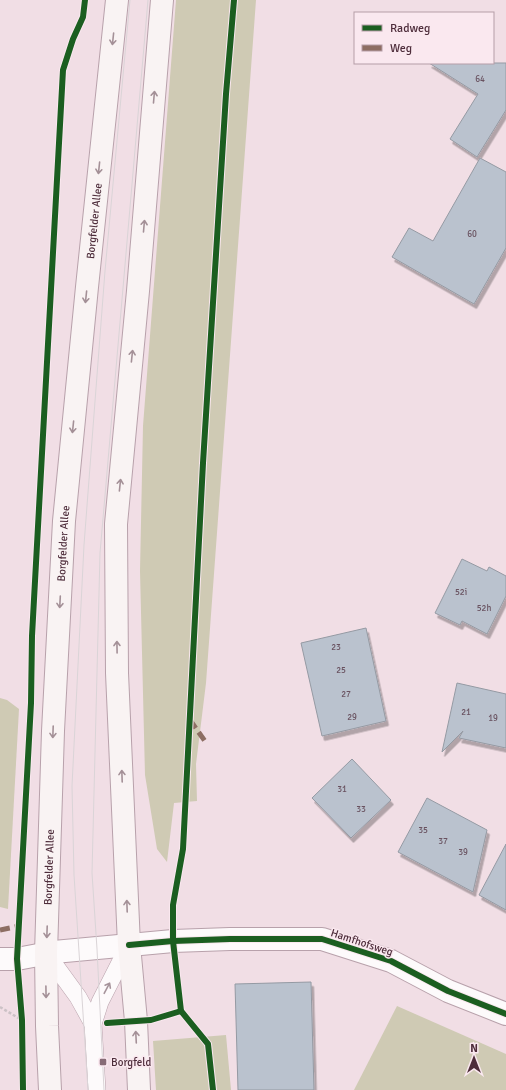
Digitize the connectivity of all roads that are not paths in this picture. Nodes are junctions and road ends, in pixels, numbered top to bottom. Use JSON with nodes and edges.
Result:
{"nodes":[{"id":1,"x":117,"y":0,"type":"edge"},
{"id":2,"x":162,"y":0,"type":"edge"},
{"id":3,"x":129,"y":945,"type":"junction"},
{"id":4,"x":46,"y":953,"type":"junction"},
{"id":5,"x":0,"y":959,"type":"edge"},
{"id":6,"x":506,"y":1014,"type":"edge"},
{"id":7,"x":93,"y":1024,"type":"junction"},
{"id":8,"x":50,"y":1090,"type":"edge"},
{"id":9,"x":96,"y":1090,"type":"edge"},
{"id":10,"x":139,"y":1090,"type":"edge"}],
"edges":[{"from":1,"to":4,"type":"main road","name":"Borgfelder Allee","one_way":true},
{"from":3,"to":2,"type":"main road","one_way":true},
{"from":3,"to":4,"type":"street","name":"Hamfhofsweg"},
{"from":3,"to":6,"type":"street","name":"Hamfhofsweg"},
{"from":7,"to":3,"type":"lane","one_way":true},
{"from":10,"to":3,"type":"main road","one_way":true},
{"from":4,"to":5,"type":"street","name":"Hamfhofsweg"},
{"from":4,"to":7,"type":"lane"},
{"from":4,"to":8,"type":"main road","name":"Borgfelder Allee","one_way":true},
{"from":7,"to":9,"type":"lane"}]}
